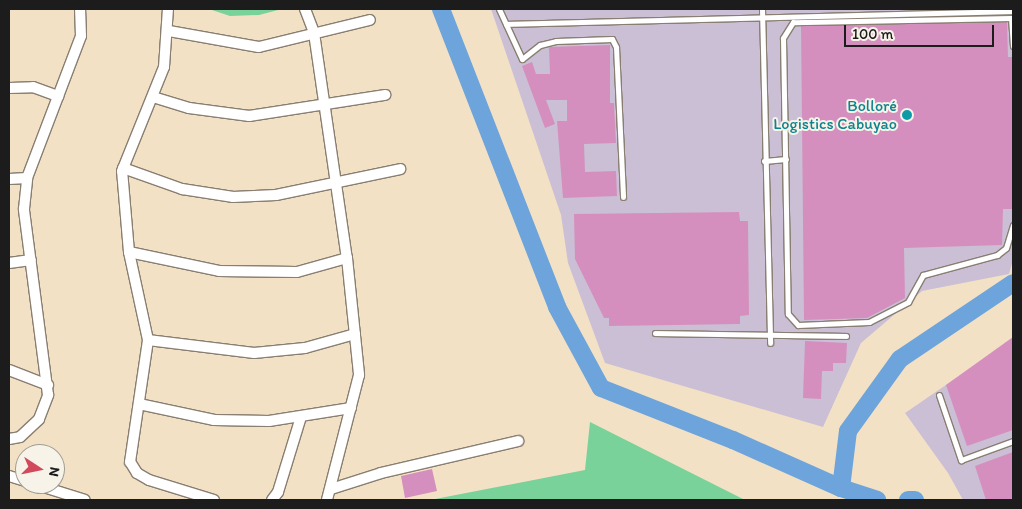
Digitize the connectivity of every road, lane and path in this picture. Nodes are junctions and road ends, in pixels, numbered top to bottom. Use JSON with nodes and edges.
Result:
{"nodes":[{"id":1,"x":80,"y":9,"type":"edge"},
{"id":2,"x":168,"y":9,"type":"edge"},
{"id":3,"x":305,"y":9,"type":"edge"},
{"id":4,"x":499,"y":9,"type":"edge"},
{"id":5,"x":762,"y":9,"type":"edge"},
{"id":6,"x":1013,"y":11,"type":"edge"},
{"id":7,"x":762,"y":18,"type":"junction"},
{"id":8,"x":370,"y":20,"type":"dead end"},
{"id":9,"x":506,"y":24,"type":"junction"},
{"id":10,"x":169,"y":31,"type":"junction"},
{"id":11,"x":314,"y":33,"type":"junction"},
{"id":12,"x":1013,"y":46,"type":"edge"},
{"id":13,"x":9,"y":88,"type":"edge"},
{"id":14,"x":385,"y":95,"type":"dead end"},
{"id":15,"x":58,"y":96,"type":"junction"},
{"id":16,"x":152,"y":97,"type":"junction"},
{"id":17,"x":325,"y":107,"type":"junction"},
{"id":18,"x":786,"y":159,"type":"junction"},
{"id":19,"x":764,"y":161,"type":"junction"},
{"id":20,"x":123,"y":168,"type":"junction"},
{"id":21,"x":400,"y":169,"type":"dead end"},
{"id":22,"x":26,"y":178,"type":"junction"},
{"id":23,"x":9,"y":179,"type":"edge"},
{"id":24,"x":336,"y":183,"type":"junction"},
{"id":25,"x":623,"y":197,"type":"dead end"},
{"id":26,"x":1013,"y":225,"type":"edge"},
{"id":27,"x":129,"y":252,"type":"junction"},
{"id":28,"x":347,"y":258,"type":"junction"},
{"id":29,"x":31,"y":260,"type":"junction"},
{"id":30,"x":9,"y":263,"type":"edge"},
{"id":31,"x":655,"y":333,"type":"dead end"},
{"id":32,"x":770,"y":333,"type":"junction"},
{"id":33,"x":355,"y":334,"type":"junction"},
{"id":34,"x":846,"y":336,"type":"dead end"},
{"id":35,"x":148,"y":340,"type":"junction"},
{"id":36,"x":770,"y":343,"type":"dead end"},
{"id":37,"x":9,"y":370,"type":"edge"},
{"id":38,"x":48,"y":385,"type":"junction"},
{"id":39,"x":939,"y":395,"type":"dead end"},
{"id":40,"x":139,"y":404,"type":"junction"},
{"id":41,"x":351,"y":408,"type":"junction"},
{"id":42,"x":301,"y":417,"type":"junction"},
{"id":43,"x":9,"y":439,"type":"edge"},
{"id":44,"x":518,"y":441,"type":"dead end"},
{"id":45,"x":1013,"y":441,"type":"edge"},
{"id":46,"x":331,"y":489,"type":"junction"},
{"id":47,"x":65,"y":494,"type":"edge"},
{"id":48,"x":85,"y":500,"type":"edge"},
{"id":49,"x":214,"y":500,"type":"edge"},
{"id":50,"x":272,"y":500,"type":"edge"},
{"id":51,"x":327,"y":500,"type":"edge"}],
"edges":[{"from":1,"to":15,"type":"street"},
{"from":2,"to":10,"type":"street"},
{"from":3,"to":11,"type":"street"},
{"from":4,"to":9,"type":"lane"},
{"from":5,"to":7,"type":"lane"},
{"from":6,"to":7,"type":"lane"},
{"from":7,"to":9,"type":"lane"},
{"from":7,"to":19,"type":"lane"},
{"from":8,"to":11,"type":"street"},
{"from":9,"to":25,"type":"lane"},
{"from":10,"to":11,"type":"street"},
{"from":10,"to":16,"type":"street"},
{"from":11,"to":17,"type":"street"},
{"from":12,"to":18,"type":"lane"},
{"from":13,"to":15,"type":"street"},
{"from":14,"to":17,"type":"street"},
{"from":15,"to":22,"type":"street"},
{"from":16,"to":17,"type":"street"},
{"from":16,"to":20,"type":"street"},
{"from":17,"to":24,"type":"street"},
{"from":18,"to":19,"type":"lane"},
{"from":18,"to":26,"type":"lane"},
{"from":19,"to":32,"type":"lane"},
{"from":20,"to":24,"type":"street"},
{"from":20,"to":27,"type":"street"},
{"from":21,"to":24,"type":"street"},
{"from":22,"to":23,"type":"street"},
{"from":22,"to":29,"type":"street"},
{"from":24,"to":28,"type":"street"},
{"from":27,"to":28,"type":"street"},
{"from":27,"to":35,"type":"street"},
{"from":28,"to":33,"type":"street"},
{"from":29,"to":30,"type":"street"},
{"from":29,"to":38,"type":"street"},
{"from":31,"to":32,"type":"lane"},
{"from":32,"to":34,"type":"lane"},
{"from":32,"to":36,"type":"lane"},
{"from":33,"to":35,"type":"street"},
{"from":33,"to":41,"type":"street"},
{"from":35,"to":40,"type":"street"},
{"from":37,"to":38,"type":"street"},
{"from":38,"to":43,"type":"street"},
{"from":39,"to":45,"type":"lane"},
{"from":40,"to":42,"type":"street"},
{"from":40,"to":49,"type":"street"},
{"from":41,"to":42,"type":"street"},
{"from":41,"to":46,"type":"street"},
{"from":42,"to":50,"type":"street"},
{"from":44,"to":46,"type":"street"},
{"from":46,"to":51,"type":"street"},
{"from":47,"to":48,"type":"street"}]}
